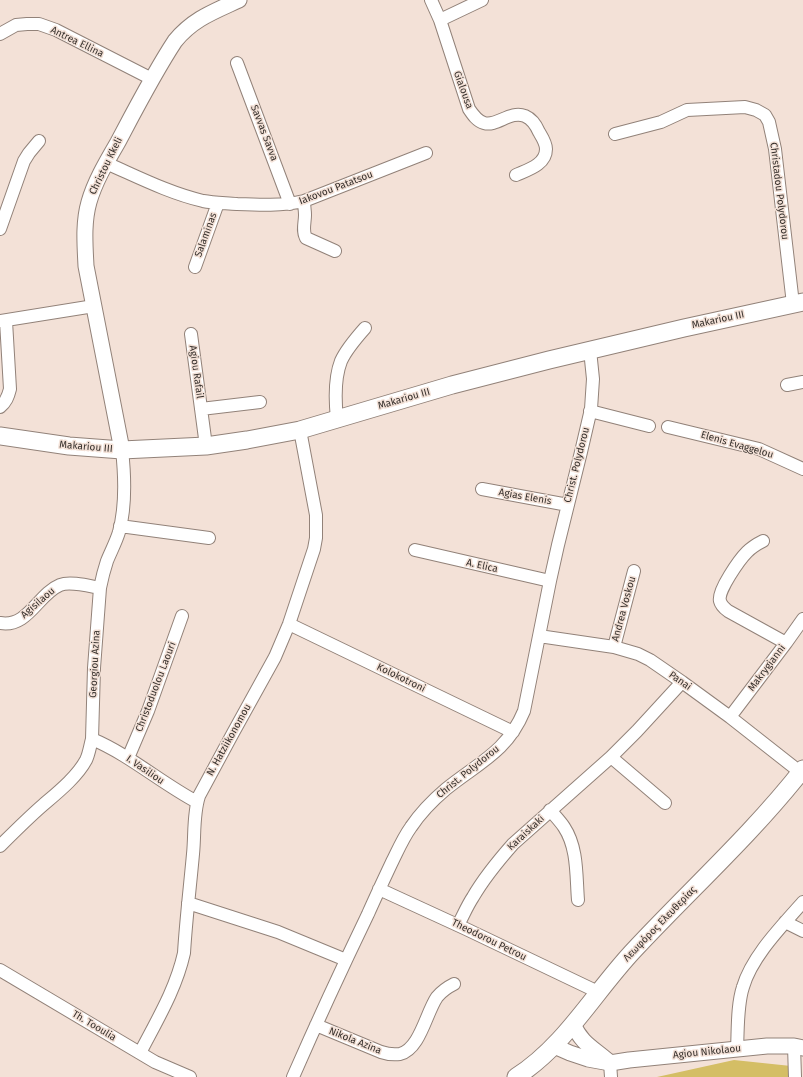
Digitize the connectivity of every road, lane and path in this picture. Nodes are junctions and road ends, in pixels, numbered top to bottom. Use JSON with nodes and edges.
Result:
{"nodes":[{"id":1,"x":239,"y":0,"type":"edge"},
{"id":2,"x":431,"y":0,"type":"edge"},
{"id":3,"x":482,"y":0,"type":"edge"},
{"id":4,"x":440,"y":20,"type":"junction"},
{"id":5,"x":0,"y":34,"type":"edge"},
{"id":6,"x":237,"y":63,"type":"dead end"},
{"id":7,"x":152,"y":79,"type":"junction"},
{"id":8,"x":615,"y":134,"type":"dead end"},
{"id":9,"x":39,"y":141,"type":"dead end"},
{"id":10,"x":426,"y":153,"type":"dead end"},
{"id":11,"x":106,"y":163,"type":"junction"},
{"id":12,"x":516,"y":175,"type":"dead end"},
{"id":13,"x":304,"y":201,"type":"junction"},
{"id":14,"x":218,"y":203,"type":"junction"},
{"id":15,"x":290,"y":204,"type":"junction"},
{"id":16,"x":0,"y":229,"type":"edge"},
{"id":17,"x":335,"y":251,"type":"dead end"},
{"id":18,"x":195,"y":267,"type":"dead end"},
{"id":19,"x":798,"y":303,"type":"edge"},
{"id":20,"x":94,"y":306,"type":"junction"},
{"id":21,"x":3,"y":321,"type":"edge"},
{"id":22,"x":365,"y":328,"type":"dead end"},
{"id":23,"x":191,"y":334,"type":"dead end"},
{"id":24,"x":590,"y":350,"type":"junction"},
{"id":25,"x":803,"y":382,"type":"edge"},
{"id":26,"x":787,"y":386,"type":"dead end"},
{"id":27,"x":260,"y":402,"type":"dead end"},
{"id":28,"x":0,"y":407,"type":"edge"},
{"id":29,"x":201,"y":409,"type":"junction"},
{"id":30,"x":590,"y":411,"type":"junction"},
{"id":31,"x":337,"y":419,"type":"junction"},
{"id":32,"x":649,"y":426,"type":"dead end"},
{"id":33,"x":668,"y":427,"type":"dead end"},
{"id":34,"x":300,"y":430,"type":"junction"},
{"id":35,"x":0,"y":436,"type":"edge"},
{"id":36,"x":206,"y":446,"type":"junction"},
{"id":37,"x":122,"y":450,"type":"junction"},
{"id":38,"x":803,"y":469,"type":"edge"},
{"id":39,"x":482,"y":489,"type":"dead end"},
{"id":40,"x":568,"y":505,"type":"junction"},
{"id":41,"x":120,"y":526,"type":"junction"},
{"id":42,"x":209,"y":538,"type":"dead end"},
{"id":43,"x":763,"y":541,"type":"dead end"},
{"id":44,"x":415,"y":550,"type":"dead end"},
{"id":45,"x":634,"y":572,"type":"dead end"},
{"id":46,"x":550,"y":581,"type":"junction"},
{"id":47,"x":100,"y":588,"type":"junction"},
{"id":48,"x":182,"y":616,"type":"dead end"},
{"id":49,"x":803,"y":619,"type":"edge"},
{"id":50,"x":0,"y":623,"type":"edge"},
{"id":51,"x":289,"y":624,"type":"junction"},
{"id":52,"x":539,"y":636,"type":"junction"},
{"id":53,"x":786,"y":643,"type":"junction"},
{"id":54,"x":614,"y":647,"type":"junction"},
{"id":55,"x":682,"y":682,"type":"junction"},
{"id":56,"x":730,"y":717,"type":"junction"},
{"id":57,"x":513,"y":732,"type":"junction"},
{"id":58,"x":92,"y":739,"type":"junction"},
{"id":59,"x":611,"y":757,"type":"junction"},
{"id":60,"x":128,"y":758,"type":"junction"},
{"id":61,"x":802,"y":770,"type":"edge"},
{"id":62,"x":197,"y":802,"type":"junction"},
{"id":63,"x":665,"y":803,"type":"dead end"},
{"id":64,"x":550,"y":810,"type":"junction"},
{"id":65,"x":0,"y":846,"type":"edge"},
{"id":66,"x":379,"y":889,"type":"junction"},
{"id":67,"x":578,"y":900,"type":"dead end"},
{"id":68,"x":803,"y":902,"type":"edge"},
{"id":69,"x":188,"y":903,"type":"junction"},
{"id":70,"x":785,"y":922,"type":"junction"},
{"id":71,"x":458,"y":925,"type":"junction"},
{"id":72,"x":803,"y":931,"type":"edge"},
{"id":73,"x":346,"y":960,"type":"junction"},
{"id":74,"x":0,"y":970,"type":"edge"},
{"id":75,"x":454,"y":984,"type":"dead end"},
{"id":76,"x":598,"y":992,"type":"junction"},
{"id":77,"x":573,"y":1024,"type":"junction"},
{"id":78,"x":316,"y":1025,"type":"junction"},
{"id":79,"x":554,"y":1046,"type":"junction"},
{"id":80,"x":798,"y":1047,"type":"edge"},
{"id":81,"x":737,"y":1049,"type":"junction"},
{"id":82,"x":140,"y":1053,"type":"junction"},
{"id":83,"x":610,"y":1070,"type":"edge"},
{"id":84,"x":190,"y":1077,"type":"edge"},
{"id":85,"x":293,"y":1077,"type":"edge"},
{"id":86,"x":516,"y":1077,"type":"edge"},
{"id":87,"x":796,"y":1077,"type":"edge"}],
"edges":[{"from":1,"to":7,"type":"street","name":"Christou Kkeli"},
{"from":2,"to":4,"type":"street","name":"Gialousa"},
{"from":3,"to":4,"type":"street"},
{"from":4,"to":12,"type":"street","name":"Gialousa"},
{"from":5,"to":7,"type":"street","name":"Antrea Ellina"},
{"from":6,"to":15,"type":"street","name":"Savvas Savva"},
{"from":7,"to":11,"type":"street","name":"Christou Kkeli"},
{"from":8,"to":19,"type":"street","name":"Christadou Polydorou"},
{"from":9,"to":16,"type":"street"},
{"from":10,"to":13,"type":"street","name":"Iakovou Patatsou"},
{"from":11,"to":14,"type":"street","name":"Iakovou Patatsou"},
{"from":11,"to":20,"type":"street","name":"Christou Kkeli"},
{"from":13,"to":15,"type":"street","name":"Iakovou Patatsou"},
{"from":13,"to":17,"type":"street"},
{"from":14,"to":15,"type":"street","name":"Iakovou Patatsou"},
{"from":14,"to":18,"type":"street","name":"Salaminas"},
{"from":19,"to":24,"type":"main road","name":"Makariou III"},
{"from":20,"to":21,"type":"street"},
{"from":20,"to":37,"type":"street","name":"Christou Kkeli"},
{"from":21,"to":28,"type":"street"},
{"from":22,"to":31,"type":"street"},
{"from":23,"to":29,"type":"street","name":"Agiou Rafail"},
{"from":24,"to":30,"type":"street","name":"Christ. Polydorou"},
{"from":24,"to":31,"type":"main road","name":"Makariou III"},
{"from":25,"to":26,"type":"street"},
{"from":27,"to":29,"type":"street","name":"Agiou Rafail"},
{"from":29,"to":36,"type":"street","name":"Agiou Rafail"},
{"from":30,"to":32,"type":"street"},
{"from":30,"to":40,"type":"street","name":"Christ. Polydorou"},
{"from":31,"to":34,"type":"main road","name":"Makariou III"},
{"from":33,"to":38,"type":"street","name":"Elenis Evaggelou"},
{"from":34,"to":36,"type":"main road","name":"Makariou III"},
{"from":34,"to":51,"type":"street","name":"N. Hatziikonomou"},
{"from":35,"to":37,"type":"main road","name":"Makariou III"},
{"from":36,"to":37,"type":"main road","name":"Makariou III"},
{"from":37,"to":41,"type":"street","name":"Georgiou Azina"},
{"from":39,"to":40,"type":"street","name":"Agias Elenis"},
{"from":40,"to":46,"type":"street","name":"Christ. Polydorou"},
{"from":41,"to":42,"type":"street"},
{"from":41,"to":47,"type":"street","name":"Georgiou Azina"},
{"from":43,"to":53,"type":"street"},
{"from":44,"to":46,"type":"street","name":"A. Elica"},
{"from":45,"to":54,"type":"street","name":"Andrea Voskou"},
{"from":46,"to":52,"type":"street","name":"Christ. Polydorou"},
{"from":47,"to":50,"type":"street","name":"Agisilaou"},
{"from":47,"to":58,"type":"street","name":"Georgiou Azina"},
{"from":48,"to":60,"type":"street","name":"Christoduolou Laouri"},
{"from":49,"to":53,"type":"street","name":"Makrygianni"},
{"from":51,"to":57,"type":"street","name":"Kolokotroni"},
{"from":51,"to":62,"type":"street","name":"N. Hatziikonomou"},
{"from":52,"to":54,"type":"street","name":"Panai"},
{"from":52,"to":57,"type":"street","name":"Christ. Polydorou"},
{"from":53,"to":56,"type":"street","name":"Makrygianni"},
{"from":54,"to":55,"type":"street","name":"Panai"},
{"from":55,"to":56,"type":"street","name":"Panai"},
{"from":55,"to":59,"type":"street","name":"Karaiskaki"},
{"from":56,"to":61,"type":"street","name":"Panai"},
{"from":57,"to":66,"type":"street","name":"Christ. Polydorou"},
{"from":58,"to":60,"type":"street","name":"I. Vasiliou"},
{"from":58,"to":65,"type":"street","name":"Georgiou Azina"},
{"from":59,"to":63,"type":"street"},
{"from":59,"to":64,"type":"street","name":"Karaiskaki"},
{"from":60,"to":62,"type":"street","name":"I. Vasiliou"},
{"from":61,"to":76,"type":"main road","name":"Λεωφόρος Ελευθερίας"},
{"from":62,"to":69,"type":"street","name":"N. Hatziikonomou"},
{"from":64,"to":67,"type":"street"},
{"from":64,"to":71,"type":"street","name":"Karaiskaki"},
{"from":66,"to":71,"type":"street","name":"Theodorou Petrou"},
{"from":66,"to":73,"type":"street","name":"Christ. Polydorou"},
{"from":68,"to":70,"type":"street"},
{"from":69,"to":73,"type":"street"},
{"from":69,"to":82,"type":"street","name":"N. Hatziikonomou"},
{"from":70,"to":72,"type":"street"},
{"from":70,"to":81,"type":"street"},
{"from":71,"to":76,"type":"street","name":"Theodorou Petrou"},
{"from":73,"to":78,"type":"street","name":"Christ. Polydorou"},
{"from":74,"to":82,"type":"street","name":"Th. Tooulia"},
{"from":75,"to":78,"type":"street","name":"Nikola Azina"},
{"from":76,"to":77,"type":"main road","name":"Λεωφόρος Ελευθερίας"},
{"from":77,"to":79,"type":"main road","name":"Λεωφόρος Ελευθερίας"},
{"from":77,"to":83,"type":"street"},
{"from":78,"to":85,"type":"street","name":"Christ. Polydorou"},
{"from":79,"to":83,"type":"street","name":"Agiou Nikolaou"},
{"from":79,"to":86,"type":"main road","name":"Λεωφόρος Ελευθερίας"},
{"from":80,"to":81,"type":"street","name":"Agiou Nikolaou"},
{"from":80,"to":87,"type":"street"},
{"from":81,"to":83,"type":"street","name":"Agiou Nikolaou"},
{"from":82,"to":84,"type":"street","name":"Th. Tooulia"}]}
